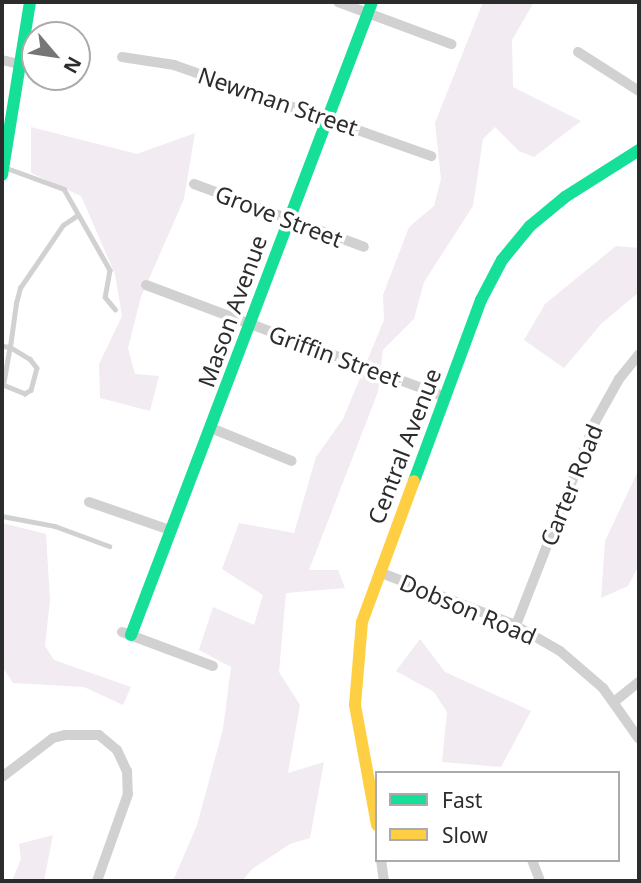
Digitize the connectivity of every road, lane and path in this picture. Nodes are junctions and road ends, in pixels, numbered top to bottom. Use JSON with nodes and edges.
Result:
{"nodes":[{"id":1,"x":30,"y":2,"type":"edge"},
{"id":2,"x":338,"y":2,"type":"edge"},
{"id":3,"x":370,"y":8,"type":"edge"},
{"id":4,"x":451,"y":44,"type":"dead end"},
{"id":5,"x":578,"y":52,"type":"dead end"},
{"id":6,"x":122,"y":57,"type":"dead end"},
{"id":7,"x":2,"y":60,"type":"edge"},
{"id":8,"x":19,"y":64,"type":"junction"},
{"id":9,"x":639,"y":91,"type":"edge"},
{"id":10,"x":327,"y":117,"type":"junction"},
{"id":11,"x":639,"y":150,"type":"edge"},
{"id":12,"x":431,"y":156,"type":"dead end"},
{"id":13,"x":2,"y":171,"type":"edge"},
{"id":14,"x":194,"y":184,"type":"dead end"},
{"id":15,"x":78,"y":215,"type":"junction"},
{"id":16,"x":288,"y":220,"type":"junction"},
{"id":17,"x":364,"y":247,"type":"dead end"},
{"id":18,"x":146,"y":285,"type":"dead end"},
{"id":19,"x":115,"y":309,"type":"dead end"},
{"id":20,"x":250,"y":324,"type":"junction"},
{"id":21,"x":2,"y":346,"type":"edge"},
{"id":22,"x":10,"y":347,"type":"junction"},
{"id":23,"x":639,"y":354,"type":"edge"},
{"id":24,"x":445,"y":397,"type":"junction"},
{"id":25,"x":211,"y":428,"type":"junction"},
{"id":26,"x":292,"y":461,"type":"dead end"},
{"id":27,"x":89,"y":502,"type":"dead end"},
{"id":28,"x":2,"y":516,"type":"edge"},
{"id":29,"x":170,"y":530,"type":"junction"},
{"id":30,"x":108,"y":546,"type":"dead end"},
{"id":31,"x":379,"y":572,"type":"junction"},
{"id":32,"x":516,"y":625,"type":"junction"},
{"id":33,"x":126,"y":633,"type":"joint"},
{"id":34,"x":213,"y":666,"type":"dead end"},
{"id":35,"x":639,"y":682,"type":"edge"},
{"id":36,"x":614,"y":702,"type":"junction"},
{"id":37,"x":639,"y":739,"type":"edge"},
{"id":38,"x":2,"y":777,"type":"edge"},
{"id":39,"x":375,"y":806,"type":"edge"},
{"id":40,"x":381,"y":862,"type":"edge"},
{"id":41,"x":533,"y":862,"type":"edge"},
{"id":42,"x":97,"y":881,"type":"edge"},
{"id":43,"x":384,"y":881,"type":"edge"},
{"id":44,"x":540,"y":881,"type":"edge"}],
"edges":[{"from":1,"to":8,"type":"street"},
{"from":2,"to":3,"type":"street"},
{"from":3,"to":4,"type":"street"},
{"from":3,"to":10,"type":"street","name":"Mason Avenue"},
{"from":5,"to":9,"type":"street"},
{"from":6,"to":10,"type":"street","name":"Newman Street"},
{"from":7,"to":8,"type":"street"},
{"from":8,"to":13,"type":"street"},
{"from":10,"to":12,"type":"street","name":"Newman Street"},
{"from":10,"to":16,"type":"street","name":"Mason Avenue"},
{"from":11,"to":24,"type":"street","name":"Central Avenue"},
{"from":13,"to":15,"type":"lane"},
{"from":14,"to":16,"type":"street","name":"Grove Street"},
{"from":15,"to":19,"type":"lane"},
{"from":15,"to":22,"type":"lane"},
{"from":16,"to":17,"type":"street","name":"Grove Street"},
{"from":16,"to":20,"type":"street","name":"Mason Avenue"},
{"from":18,"to":20,"type":"street","name":"Griffin Street"},
{"from":20,"to":24,"type":"street","name":"Griffin Street"},
{"from":20,"to":25,"type":"street","name":"Mason Avenue"},
{"from":21,"to":22,"type":"lane"},
{"from":22,"to":22,"type":"lane"},
{"from":23,"to":32,"type":"street","name":"Carter Road"},
{"from":24,"to":31,"type":"street","name":"Central Avenue"},
{"from":25,"to":26,"type":"street"},
{"from":25,"to":29,"type":"street","name":"Mason Avenue"},
{"from":27,"to":29,"type":"street"},
{"from":28,"to":30,"type":"lane"},
{"from":29,"to":33,"type":"street","name":"Mason Avenue"},
{"from":31,"to":32,"type":"street","name":"Dobson Road"},
{"from":31,"to":39,"type":"street","name":"Central Avenue"},
{"from":32,"to":36,"type":"street","name":"Dobson Road"},
{"from":33,"to":34,"type":"street"},
{"from":35,"to":36,"type":"street"},
{"from":36,"to":37,"type":"street","name":"Dobson Road"},
{"from":38,"to":42,"type":"street"},
{"from":40,"to":43,"type":"street"},
{"from":41,"to":44,"type":"street"}]}
